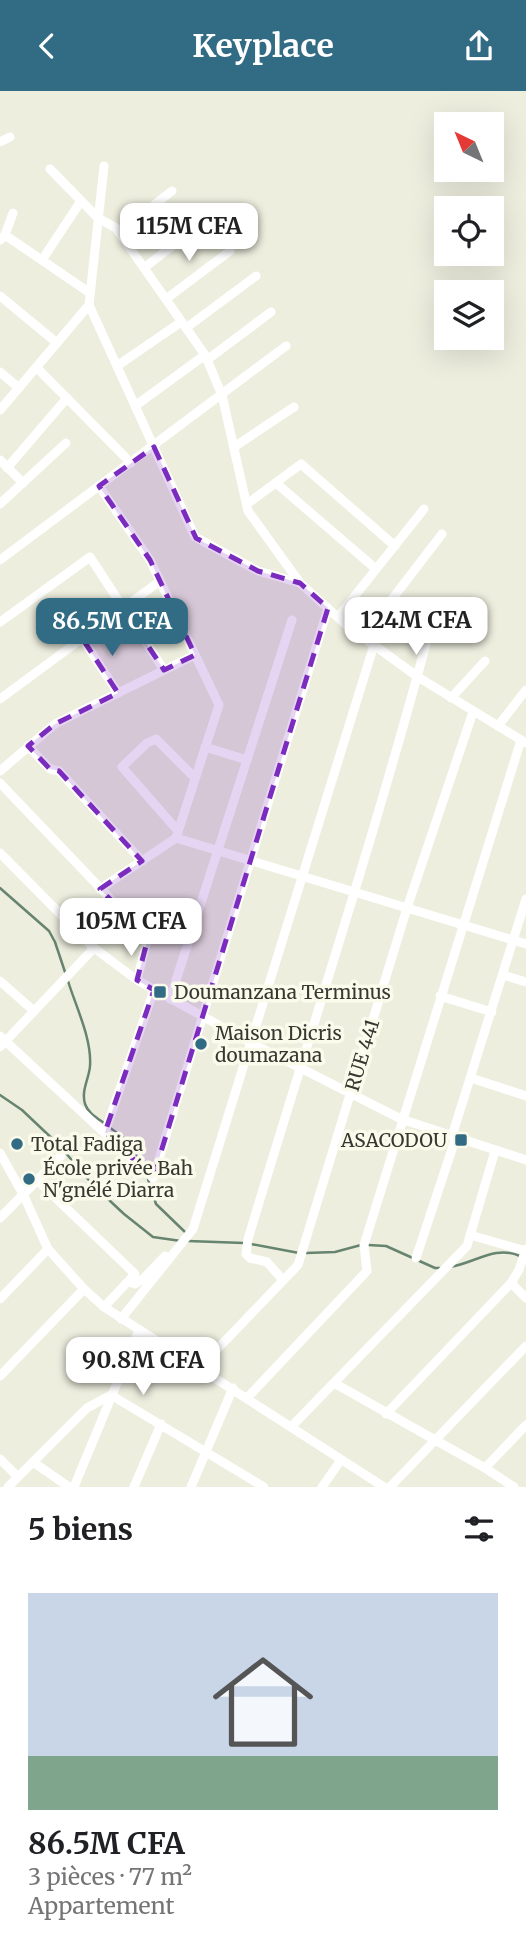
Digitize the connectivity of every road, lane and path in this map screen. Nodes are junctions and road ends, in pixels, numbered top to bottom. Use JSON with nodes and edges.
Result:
{"nodes":[{"id":1,"x":10,"y":137,"type":"dead end"},
{"id":2,"x":0,"y":142,"type":"edge"},
{"id":3,"x":104,"y":166,"type":"dead end"},
{"id":4,"x":50,"y":169,"type":"dead end"},
{"id":5,"x":172,"y":191,"type":"dead end"},
{"id":6,"x":81,"y":201,"type":"junction"},
{"id":7,"x":13,"y":213,"type":"dead end"},
{"id":8,"x":209,"y":217,"type":"dead end"},
{"id":9,"x":98,"y":218,"type":"junction"},
{"id":10,"x":119,"y":232,"type":"junction"},
{"id":11,"x":2,"y":238,"type":"edge"},
{"id":12,"x":230,"y":251,"type":"dead end"},
{"id":13,"x":41,"y":260,"type":"junction"},
{"id":14,"x":144,"y":268,"type":"junction"},
{"id":15,"x":256,"y":276,"type":"dead end"},
{"id":16,"x":90,"y":293,"type":"junction"},
{"id":17,"x":0,"y":296,"type":"edge"},
{"id":18,"x":166,"y":299,"type":"junction"},
{"id":19,"x":89,"y":305,"type":"junction"},
{"id":20,"x":271,"y":312,"type":"dead end"},
{"id":21,"x":184,"y":325,"type":"junction"},
{"id":22,"x":57,"y":343,"type":"junction"},
{"id":23,"x":286,"y":346,"type":"dead end"},
{"id":24,"x":206,"y":358,"type":"junction"},
{"id":25,"x":117,"y":366,"type":"junction"},
{"id":26,"x":37,"y":368,"type":"junction"},
{"id":27,"x":0,"y":372,"type":"edge"},
{"id":28,"x":19,"y":388,"type":"junction"},
{"id":29,"x":222,"y":395,"type":"junction"},
{"id":30,"x":67,"y":398,"type":"junction"},
{"id":31,"x":135,"y":406,"type":"junction"},
{"id":32,"x":294,"y":407,"type":"dead end"},
{"id":33,"x":0,"y":409,"type":"edge"},
{"id":34,"x":66,"y":443,"type":"dead end"},
{"id":35,"x":154,"y":447,"type":"junction"},
{"id":36,"x":234,"y":447,"type":"junction"},
{"id":37,"x":0,"y":460,"type":"edge"},
{"id":38,"x":131,"y":463,"type":"junction"},
{"id":39,"x":8,"y":468,"type":"junction"},
{"id":40,"x":23,"y":483,"type":"junction"},
{"id":41,"x":276,"y":483,"type":"junction"},
{"id":42,"x":99,"y":486,"type":"junction"},
{"id":43,"x":247,"y":504,"type":"junction"},
{"id":44,"x":0,"y":505,"type":"edge"},
{"id":45,"x":424,"y":509,"type":"dead end"},
{"id":46,"x":442,"y":534,"type":"dead end"},
{"id":47,"x":395,"y":546,"type":"junction"},
{"id":48,"x":0,"y":560,"type":"edge"},
{"id":49,"x":376,"y":569,"type":"junction"},
{"id":50,"x":160,"y":581,"type":"junction"},
{"id":51,"x":300,"y":583,"type":"junction"},
{"id":52,"x":123,"y":608,"type":"junction"},
{"id":53,"x":328,"y":608,"type":"junction"},
{"id":54,"x":338,"y":617,"type":"junction"},
{"id":55,"x":292,"y":620,"type":"dead end"},
{"id":56,"x":0,"y":622,"type":"edge"},
{"id":57,"x":363,"y":637,"type":"junction"},
{"id":58,"x":82,"y":638,"type":"junction"},
{"id":59,"x":426,"y":644,"type":"dead end"},
{"id":60,"x":374,"y":645,"type":"junction"},
{"id":61,"x":195,"y":655,"type":"junction"},
{"id":62,"x":485,"y":661,"type":"dead end"},
{"id":63,"x":164,"y":670,"type":"junction"},
{"id":64,"x":418,"y":677,"type":"junction"},
{"id":65,"x":526,"y":690,"type":"edge"},
{"id":66,"x":118,"y":693,"type":"junction"},
{"id":67,"x":0,"y":698,"type":"edge"},
{"id":68,"x":451,"y":698,"type":"junction"},
{"id":69,"x":473,"y":712,"type":"junction"},
{"id":70,"x":498,"y":726,"type":"junction"},
{"id":71,"x":523,"y":741,"type":"edge"},
{"id":72,"x":28,"y":746,"type":"junction"},
{"id":73,"x":205,"y":747,"type":"junction"},
{"id":74,"x":247,"y":760,"type":"junction"},
{"id":75,"x":0,"y":771,"type":"edge"},
{"id":76,"x":195,"y":778,"type":"junction"},
{"id":77,"x":0,"y":783,"type":"edge"},
{"id":78,"x":177,"y":834,"type":"junction"},
{"id":79,"x":218,"y":851,"type":"junction"},
{"id":80,"x":0,"y":853,"type":"edge"},
{"id":81,"x":250,"y":860,"type":"junction"},
{"id":82,"x":142,"y":861,"type":"junction"},
{"id":83,"x":304,"y":877,"type":"junction"},
{"id":84,"x":100,"y":889,"type":"junction"},
{"id":85,"x":356,"y":893,"type":"junction"},
{"id":86,"x":526,"y":899,"type":"edge"},
{"id":87,"x":407,"y":908,"type":"junction"},
{"id":88,"x":155,"y":910,"type":"dead end"},
{"id":89,"x":462,"y":925,"type":"junction"},
{"id":90,"x":526,"y":934,"type":"edge"},
{"id":91,"x":148,"y":938,"type":"junction"},
{"id":92,"x":513,"y":940,"type":"junction"},
{"id":93,"x":526,"y":944,"type":"edge"},
{"id":94,"x":93,"y":948,"type":"junction"},
{"id":95,"x":503,"y":975,"type":"junction"},
{"id":96,"x":136,"y":980,"type":"junction"},
{"id":97,"x":0,"y":981,"type":"edge"},
{"id":98,"x":526,"y":982,"type":"edge"},
{"id":99,"x":153,"y":990,"type":"junction"},
{"id":100,"x":440,"y":996,"type":"junction"},
{"id":101,"x":170,"y":999,"type":"junction"},
{"id":102,"x":34,"y":1011,"type":"junction"},
{"id":103,"x":492,"y":1012,"type":"junction"},
{"id":104,"x":202,"y":1016,"type":"junction"},
{"id":105,"x":2,"y":1041,"type":"edge"},
{"id":106,"x":251,"y":1043,"type":"junction"},
{"id":107,"x":300,"y":1067,"type":"junction"},
{"id":108,"x":471,"y":1077,"type":"junction"},
{"id":109,"x":350,"y":1094,"type":"junction"},
{"id":110,"x":526,"y":1096,"type":"edge"},
{"id":111,"x":401,"y":1119,"type":"junction"},
{"id":112,"x":105,"y":1132,"type":"junction"},
{"id":113,"x":454,"y":1137,"type":"junction"},
{"id":114,"x":495,"y":1151,"type":"junction"},
{"id":115,"x":0,"y":1153,"type":"edge"},
{"id":116,"x":61,"y":1156,"type":"dead end"},
{"id":117,"x":526,"y":1160,"type":"edge"},
{"id":118,"x":37,"y":1180,"type":"junction"},
{"id":119,"x":23,"y":1195,"type":"junction"},
{"id":120,"x":0,"y":1218,"type":"edge"},
{"id":121,"x":470,"y":1235,"type":"junction"},
{"id":122,"x":48,"y":1249,"type":"junction"},
{"id":123,"x":526,"y":1251,"type":"edge"},
{"id":124,"x":169,"y":1252,"type":"dead end"},
{"id":125,"x":416,"y":1258,"type":"dead end"},
{"id":126,"x":283,"y":1280,"type":"junction"},
{"id":127,"x":128,"y":1282,"type":"junction"},
{"id":128,"x":511,"y":1283,"type":"junction"},
{"id":129,"x":84,"y":1289,"type":"junction"},
{"id":130,"x":526,"y":1298,"type":"edge"},
{"id":131,"x":0,"y":1299,"type":"edge"},
{"id":132,"x":104,"y":1307,"type":"junction"},
{"id":133,"x":121,"y":1319,"type":"junction"},
{"id":134,"x":139,"y":1330,"type":"junction"},
{"id":135,"x":526,"y":1346,"type":"edge"},
{"id":136,"x":200,"y":1367,"type":"junction"},
{"id":137,"x":0,"y":1376,"type":"edge"},
{"id":138,"x":334,"y":1383,"type":"junction"},
{"id":139,"x":233,"y":1388,"type":"junction"},
{"id":140,"x":111,"y":1395,"type":"junction"},
{"id":141,"x":247,"y":1398,"type":"junction"},
{"id":142,"x":386,"y":1414,"type":"junction"},
{"id":143,"x":161,"y":1424,"type":"junction"},
{"id":144,"x":526,"y":1425,"type":"edge"},
{"id":145,"x":291,"y":1427,"type":"junction"},
{"id":146,"x":436,"y":1439,"type":"junction"},
{"id":147,"x":205,"y":1452,"type":"junction"},
{"id":148,"x":0,"y":1459,"type":"edge"},
{"id":149,"x":341,"y":1460,"type":"junction"},
{"id":150,"x":33,"y":1462,"type":"junction"},
{"id":151,"x":485,"y":1468,"type":"junction"},
{"id":152,"x":245,"y":1475,"type":"junction"},
{"id":153,"x":18,"y":1476,"type":"junction"},
{"id":154,"x":57,"y":1479,"type":"junction"},
{"id":155,"x":8,"y":1487,"type":"edge"},
{"id":156,"x":50,"y":1487,"type":"edge"},
{"id":157,"x":72,"y":1487,"type":"edge"},
{"id":158,"x":134,"y":1487,"type":"edge"},
{"id":159,"x":191,"y":1487,"type":"edge"},
{"id":160,"x":241,"y":1487,"type":"edge"},
{"id":161,"x":264,"y":1487,"type":"edge"},
{"id":162,"x":322,"y":1487,"type":"edge"},
{"id":163,"x":384,"y":1487,"type":"edge"},
{"id":164,"x":390,"y":1487,"type":"edge"},
{"id":165,"x":514,"y":1487,"type":"edge"}],
"edges":[{"from":1,"to":2,"type":"street"},
{"from":3,"to":9,"type":"street"},
{"from":4,"to":6,"type":"street"},
{"from":5,"to":10,"type":"street"},
{"from":6,"to":9,"type":"street"},
{"from":6,"to":13,"type":"street"},
{"from":7,"to":11,"type":"street"},
{"from":8,"to":14,"type":"street"},
{"from":9,"to":10,"type":"street"},
{"from":9,"to":16,"type":"street"},
{"from":10,"to":14,"type":"street"},
{"from":11,"to":13,"type":"street"},
{"from":12,"to":18,"type":"street"},
{"from":13,"to":16,"type":"street"},
{"from":14,"to":18,"type":"street"},
{"from":15,"to":21,"type":"street"},
{"from":16,"to":19,"type":"street"},
{"from":17,"to":22,"type":"street"},
{"from":18,"to":21,"type":"street"},
{"from":19,"to":22,"type":"street"},
{"from":19,"to":25,"type":"street"},
{"from":20,"to":24,"type":"street"},
{"from":21,"to":24,"type":"street"},
{"from":21,"to":25,"type":"street"},
{"from":22,"to":26,"type":"street"},
{"from":23,"to":29,"type":"street"},
{"from":24,"to":29,"type":"street"},
{"from":24,"to":31,"type":"street"},
{"from":25,"to":31,"type":"street"},
{"from":26,"to":28,"type":"street"},
{"from":26,"to":30,"type":"street"},
{"from":27,"to":28,"type":"street"},
{"from":28,"to":33,"type":"street"},
{"from":29,"to":35,"type":"street"},
{"from":29,"to":36,"type":"street"},
{"from":30,"to":38,"type":"street"},
{"from":30,"to":39,"type":"street"},
{"from":31,"to":35,"type":"street"},
{"from":32,"to":36,"type":"street"},
{"from":34,"to":40,"type":"street"},
{"from":35,"to":38,"type":"street"},
{"from":35,"to":51,"type":"street"},
{"from":36,"to":43,"type":"street"},
{"from":37,"to":39,"type":"street"},
{"from":38,"to":42,"type":"street"},
{"from":39,"to":40,"type":"street"},
{"from":40,"to":44,"type":"street"},
{"from":41,"to":43,"type":"street"},
{"from":41,"to":47,"type":"street"},
{"from":41,"to":49,"type":"street"},
{"from":42,"to":48,"type":"street"},
{"from":42,"to":50,"type":"street"},
{"from":43,"to":51,"type":"street"},
{"from":45,"to":47,"type":"street"},
{"from":46,"to":57,"type":"street"},
{"from":47,"to":49,"type":"street"},
{"from":49,"to":54,"type":"street"},
{"from":50,"to":52,"type":"street"},
{"from":50,"to":61,"type":"street"},
{"from":51,"to":53,"type":"street"},
{"from":52,"to":56,"type":"street"},
{"from":52,"to":58,"type":"street"},
{"from":52,"to":63,"type":"street"},
{"from":53,"to":54,"type":"street"},
{"from":53,"to":81,"type":"street"},
{"from":54,"to":57,"type":"street"},
{"from":55,"to":74,"type":"street"},
{"from":57,"to":60,"type":"street"},
{"from":58,"to":66,"type":"street"},
{"from":58,"to":67,"type":"street"},
{"from":59,"to":64,"type":"street"},
{"from":60,"to":64,"type":"street"},
{"from":60,"to":83,"type":"street"},
{"from":61,"to":63,"type":"street"},
{"from":61,"to":73,"type":"street"},
{"from":62,"to":68,"type":"street"},
{"from":63,"to":66,"type":"street"},
{"from":64,"to":68,"type":"street"},
{"from":64,"to":85,"type":"street"},
{"from":65,"to":70,"type":"street"},
{"from":66,"to":72,"type":"street"},
{"from":68,"to":69,"type":"street"},
{"from":69,"to":70,"type":"street"},
{"from":69,"to":87,"type":"street","name":"RUE 441"},
{"from":70,"to":71,"type":"street"},
{"from":71,"to":89,"type":"street"},
{"from":72,"to":75,"type":"street"},
{"from":72,"to":82,"type":"street"},
{"from":73,"to":74,"type":"street"},
{"from":73,"to":76,"type":"street"},
{"from":74,"to":79,"type":"street"},
{"from":76,"to":78,"type":"street"},
{"from":76,"to":78,"type":"street"},
{"from":77,"to":84,"type":"street"},
{"from":78,"to":79,"type":"street"},
{"from":78,"to":82,"type":"street"},
{"from":79,"to":81,"type":"street"},
{"from":79,"to":101,"type":"street"},
{"from":80,"to":94,"type":"street"},
{"from":81,"to":83,"type":"street"},
{"from":81,"to":104,"type":"street"},
{"from":82,"to":84,"type":"street"},
{"from":83,"to":85,"type":"street"},
{"from":83,"to":106,"type":"street"},
{"from":84,"to":91,"type":"street"},
{"from":85,"to":87,"type":"street"},
{"from":85,"to":107,"type":"street"},
{"from":86,"to":92,"type":"street"},
{"from":87,"to":89,"type":"street"},
{"from":87,"to":109,"type":"street","name":"RUE 441"},
{"from":88,"to":91,"type":"street"},
{"from":89,"to":92,"type":"street"},
{"from":89,"to":100,"type":"street"},
{"from":90,"to":92,"type":"street"},
{"from":91,"to":96,"type":"street"},
{"from":92,"to":93,"type":"street"},
{"from":92,"to":95,"type":"street"},
{"from":94,"to":96,"type":"street"},
{"from":94,"to":102,"type":"street"},
{"from":95,"to":98,"type":"street"},
{"from":95,"to":103,"type":"street"},
{"from":96,"to":99,"type":"street"},
{"from":97,"to":102,"type":"street"},
{"from":99,"to":101,"type":"street"},
{"from":99,"to":112,"type":"street"},
{"from":100,"to":103,"type":"street"},
{"from":100,"to":111,"type":"street"},
{"from":101,"to":104,"type":"street"},
{"from":102,"to":105,"type":"street"},
{"from":103,"to":108,"type":"street"},
{"from":104,"to":106,"type":"street"},
{"from":104,"to":112,"type":"street"},
{"from":105,"to":112,"type":"street"},
{"from":106,"to":107,"type":"street"},
{"from":106,"to":133,"type":"street"},
{"from":107,"to":109,"type":"street"},
{"from":107,"to":126,"type":"street"},
{"from":108,"to":110,"type":"street"},
{"from":108,"to":113,"type":"street"},
{"from":109,"to":111,"type":"street"},
{"from":109,"to":126,"type":"street","name":"RUE 441"},
{"from":111,"to":113,"type":"street"},
{"from":111,"to":141,"type":"street"},
{"from":113,"to":114,"type":"street"},
{"from":113,"to":125,"type":"street"},
{"from":114,"to":117,"type":"street"},
{"from":114,"to":121,"type":"street"},
{"from":115,"to":119,"type":"street"},
{"from":116,"to":118,"type":"street"},
{"from":118,"to":119,"type":"street"},
{"from":118,"to":127,"type":"street"},
{"from":119,"to":120,"type":"street"},
{"from":119,"to":122,"type":"street"},
{"from":121,"to":123,"type":"street"},
{"from":121,"to":138,"type":"street"},
{"from":122,"to":129,"type":"street"},
{"from":122,"to":131,"type":"street"},
{"from":123,"to":128,"type":"street"},
{"from":124,"to":127,"type":"street"},
{"from":126,"to":136,"type":"street","name":"RUE 441"},
{"from":127,"to":132,"type":"street"},
{"from":128,"to":130,"type":"street"},
{"from":128,"to":142,"type":"street"},
{"from":129,"to":132,"type":"street"},
{"from":129,"to":137,"type":"street"},
{"from":132,"to":133,"type":"street"},
{"from":133,"to":134,"type":"street"},
{"from":134,"to":136,"type":"street"},
{"from":134,"to":140,"type":"street"},
{"from":135,"to":146,"type":"street"},
{"from":136,"to":139,"type":"street"},
{"from":138,"to":142,"type":"street"},
{"from":138,"to":145,"type":"street"},
{"from":139,"to":141,"type":"street"},
{"from":139,"to":147,"type":"street"},
{"from":140,"to":143,"type":"street"},
{"from":140,"to":150,"type":"street"},
{"from":140,"to":157,"type":"street"},
{"from":141,"to":145,"type":"street"},
{"from":142,"to":146,"type":"street"},
{"from":143,"to":147,"type":"street"},
{"from":143,"to":158,"type":"street"},
{"from":144,"to":151,"type":"street"},
{"from":145,"to":149,"type":"street"},
{"from":146,"to":151,"type":"street"},
{"from":146,"to":164,"type":"street"},
{"from":147,"to":152,"type":"street"},
{"from":147,"to":159,"type":"street"},
{"from":148,"to":153,"type":"street"},
{"from":149,"to":162,"type":"street"},
{"from":149,"to":163,"type":"street"},
{"from":150,"to":153,"type":"street"},
{"from":150,"to":154,"type":"street"},
{"from":151,"to":165,"type":"street"},
{"from":152,"to":160,"type":"street"},
{"from":152,"to":161,"type":"street"},
{"from":153,"to":155,"type":"street"},
{"from":154,"to":156,"type":"street"},
{"from":154,"to":157,"type":"street"}]}
